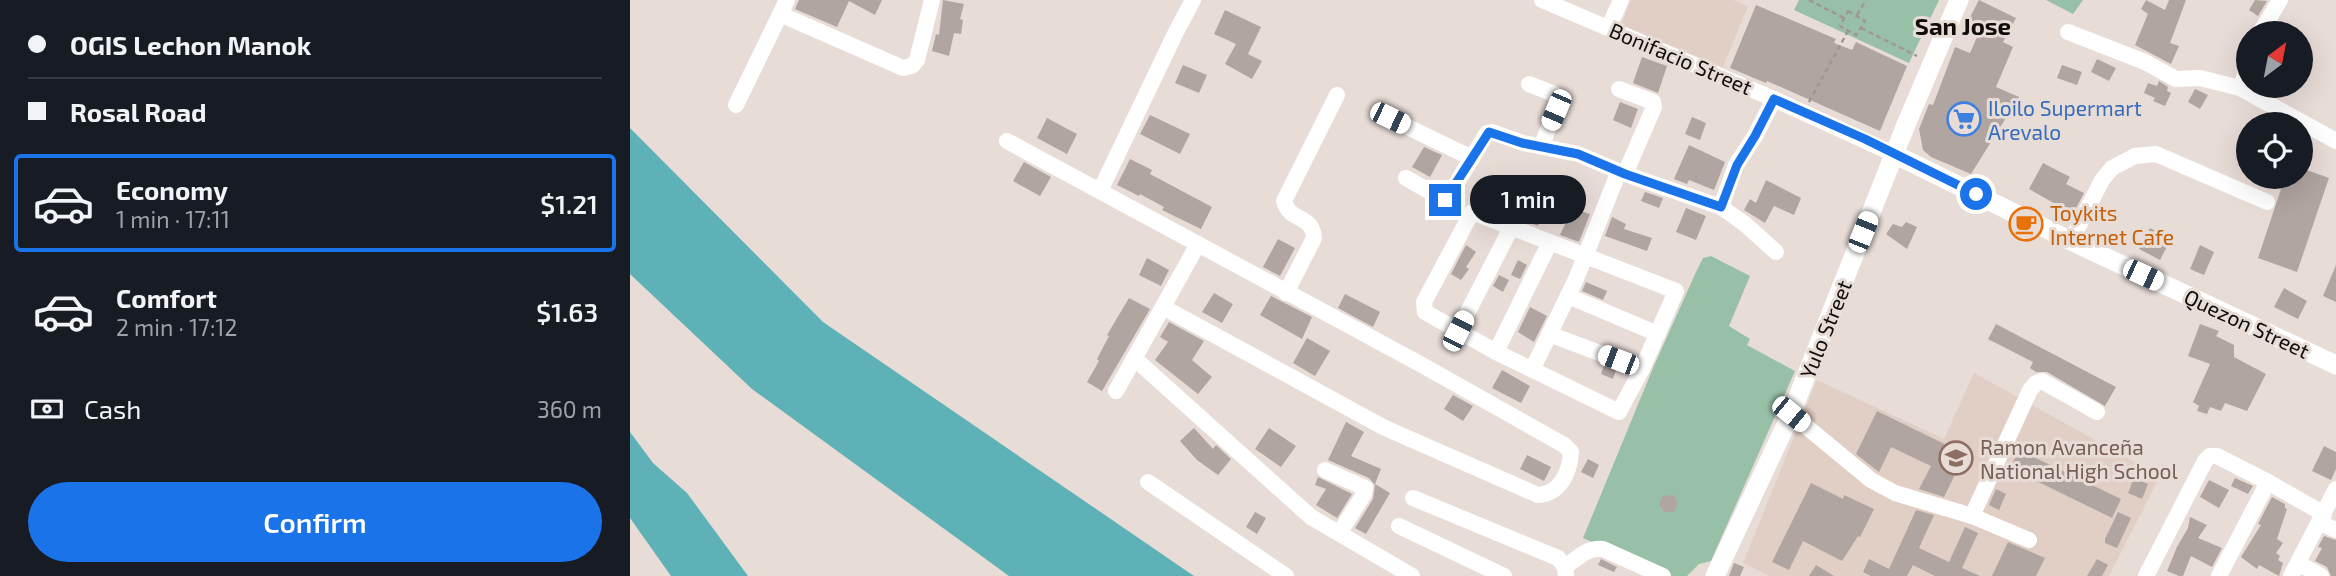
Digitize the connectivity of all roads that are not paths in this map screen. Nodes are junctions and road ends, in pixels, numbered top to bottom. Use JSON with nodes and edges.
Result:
{"nodes":[{"id":1,"x":915,"y":0,"type":"edge"},
{"id":2,"x":1193,"y":0,"type":"edge"},
{"id":3,"x":1542,"y":0,"type":"edge"},
{"id":4,"x":1621,"y":0,"type":"edge"},
{"id":5,"x":1959,"y":0,"type":"edge"},
{"id":6,"x":2280,"y":0,"type":"edge"},
{"id":7,"x":931,"y":4,"type":"edge"},
{"id":8,"x":785,"y":7,"type":"edge"},
{"id":9,"x":2267,"y":21,"type":"edge"},
{"id":10,"x":1609,"y":27,"type":"junction"},
{"id":11,"x":2068,"y":32,"type":"dead end"},
{"id":12,"x":1529,"y":85,"type":"dead end"},
{"id":13,"x":2236,"y":87,"type":"edge"},
{"id":14,"x":1619,"y":89,"type":"dead end"},
{"id":15,"x":1337,"y":95,"type":"dead end"},
{"id":16,"x":2258,"y":98,"type":"edge"},
{"id":17,"x":1774,"y":99,"type":"junction"},
{"id":18,"x":736,"y":105,"type":"dead end"},
{"id":19,"x":1390,"y":118,"type":"dead end"},
{"id":20,"x":1007,"y":141,"type":"dead end"},
{"id":21,"x":2336,"y":141,"type":"edge"},
{"id":22,"x":1542,"y":145,"type":"junction"},
{"id":23,"x":1894,"y":154,"type":"junction"},
{"id":24,"x":1472,"y":158,"type":"junction"},
{"id":25,"x":1622,"y":173,"type":"junction"},
{"id":26,"x":1406,"y":178,"type":"dead end"},
{"id":27,"x":1100,"y":191,"type":"junction"},
{"id":28,"x":2267,"y":202,"type":"dead end"},
{"id":29,"x":1721,"y":207,"type":"junction"},
{"id":30,"x":1511,"y":228,"type":"junction"},
{"id":31,"x":2071,"y":241,"type":"junction"},
{"id":32,"x":1550,"y":242,"type":"junction"},
{"id":33,"x":1198,"y":244,"type":"junction"},
{"id":34,"x":1776,"y":251,"type":"dead end"},
{"id":35,"x":1586,"y":256,"type":"junction"},
{"id":36,"x":1286,"y":293,"type":"junction"},
{"id":37,"x":1568,"y":296,"type":"junction"},
{"id":38,"x":1163,"y":307,"type":"junction"},
{"id":39,"x":1458,"y":331,"type":"junction"},
{"id":40,"x":1549,"y":334,"type":"junction"},
{"id":41,"x":1657,"y":334,"type":"junction"},
{"id":42,"x":1496,"y":352,"type":"junction"},
{"id":43,"x":1134,"y":358,"type":"junction"},
{"id":44,"x":2336,"y":365,"type":"edge"},
{"id":45,"x":1534,"y":368,"type":"junction"},
{"id":46,"x":1642,"y":369,"type":"junction"},
{"id":47,"x":1116,"y":391,"type":"dead end"},
{"id":48,"x":2097,"y":412,"type":"dead end"},
{"id":49,"x":1791,"y":414,"type":"junction"},
{"id":50,"x":1325,"y":470,"type":"dead end"},
{"id":51,"x":1148,"y":482,"type":"dead end"},
{"id":52,"x":2268,"y":482,"type":"junction"},
{"id":53,"x":2336,"y":489,"type":"edge"},
{"id":54,"x":1413,"y":498,"type":"dead end"},
{"id":55,"x":1972,"y":516,"type":"junction"},
{"id":56,"x":2322,"y":518,"type":"junction"},
{"id":57,"x":1399,"y":526,"type":"dead end"},
{"id":58,"x":2336,"y":530,"type":"edge"},
{"id":59,"x":1340,"y":532,"type":"junction"},
{"id":60,"x":2029,"y":540,"type":"dead end"},
{"id":61,"x":2295,"y":569,"type":"edge"},
{"id":62,"x":1565,"y":572,"type":"edge"},
{"id":63,"x":1286,"y":576,"type":"edge"},
{"id":64,"x":1412,"y":576,"type":"edge"},
{"id":65,"x":1504,"y":576,"type":"edge"},
{"id":66,"x":1663,"y":576,"type":"edge"},
{"id":67,"x":1714,"y":576,"type":"edge"},
{"id":68,"x":2146,"y":576,"type":"edge"},
{"id":69,"x":2219,"y":576,"type":"edge"},
{"id":70,"x":2321,"y":576,"type":"edge"}],
"edges":[{"from":1,"to":7,"type":"street"},
{"from":2,"to":27,"type":"street"},
{"from":3,"to":10,"type":"street","name":"Bonifacio Street"},
{"from":4,"to":10,"type":"street"},
{"from":5,"to":23,"type":"main road","name":"Yulo Street"},
{"from":6,"to":9,"type":"street"},
{"from":7,"to":8,"type":"street"},
{"from":8,"to":18,"type":"street"},
{"from":10,"to":17,"type":"street","name":"Bonifacio Street"},
{"from":11,"to":13,"type":"street"},
{"from":12,"to":22,"type":"street"},
{"from":14,"to":25,"type":"street"},
{"from":15,"to":36,"type":"street"},
{"from":16,"to":21,"type":"street"},
{"from":17,"to":23,"type":"street","name":"Bonifacio Street"},
{"from":17,"to":29,"type":"street"},
{"from":19,"to":24,"type":"street"},
{"from":20,"to":27,"type":"street"},
{"from":22,"to":24,"type":"street"},
{"from":22,"to":25,"type":"street"},
{"from":23,"to":31,"type":"main road","name":"Quezon Street"},
{"from":23,"to":49,"type":"main road","name":"Yulo Street"},
{"from":24,"to":26,"type":"street"},
{"from":25,"to":29,"type":"street"},
{"from":25,"to":35,"type":"street"},
{"from":27,"to":33,"type":"street"},
{"from":28,"to":31,"type":"street"},
{"from":29,"to":34,"type":"street"},
{"from":30,"to":32,"type":"street"},
{"from":30,"to":39,"type":"street"},
{"from":30,"to":39,"type":"street"},
{"from":31,"to":44,"type":"main road","name":"Quezon Street"},
{"from":32,"to":35,"type":"street"},
{"from":32,"to":42,"type":"street"},
{"from":33,"to":36,"type":"street"},
{"from":33,"to":38,"type":"street"},
{"from":35,"to":37,"type":"street"},
{"from":35,"to":41,"type":"street"},
{"from":36,"to":38,"type":"street"},
{"from":37,"to":40,"type":"street"},
{"from":37,"to":41,"type":"street"},
{"from":38,"to":43,"type":"street"},
{"from":39,"to":42,"type":"street"},
{"from":40,"to":45,"type":"street"},
{"from":40,"to":46,"type":"street"},
{"from":41,"to":46,"type":"street"},
{"from":42,"to":45,"type":"street"},
{"from":43,"to":47,"type":"street"},
{"from":43,"to":59,"type":"street"},
{"from":45,"to":46,"type":"street"},
{"from":48,"to":55,"type":"street"},
{"from":49,"to":55,"type":"street"},
{"from":49,"to":67,"type":"main road","name":"Yulo Street"},
{"from":50,"to":59,"type":"street"},
{"from":51,"to":63,"type":"street"},
{"from":52,"to":56,"type":"street"},
{"from":52,"to":68,"type":"street"},
{"from":52,"to":69,"type":"street"},
{"from":53,"to":56,"type":"street"},
{"from":54,"to":62,"type":"street"},
{"from":55,"to":60,"type":"street"},
{"from":56,"to":58,"type":"street"},
{"from":56,"to":61,"type":"street"},
{"from":57,"to":65,"type":"street"},
{"from":59,"to":64,"type":"street"},
{"from":61,"to":70,"type":"street"},
{"from":62,"to":66,"type":"street"}]}
